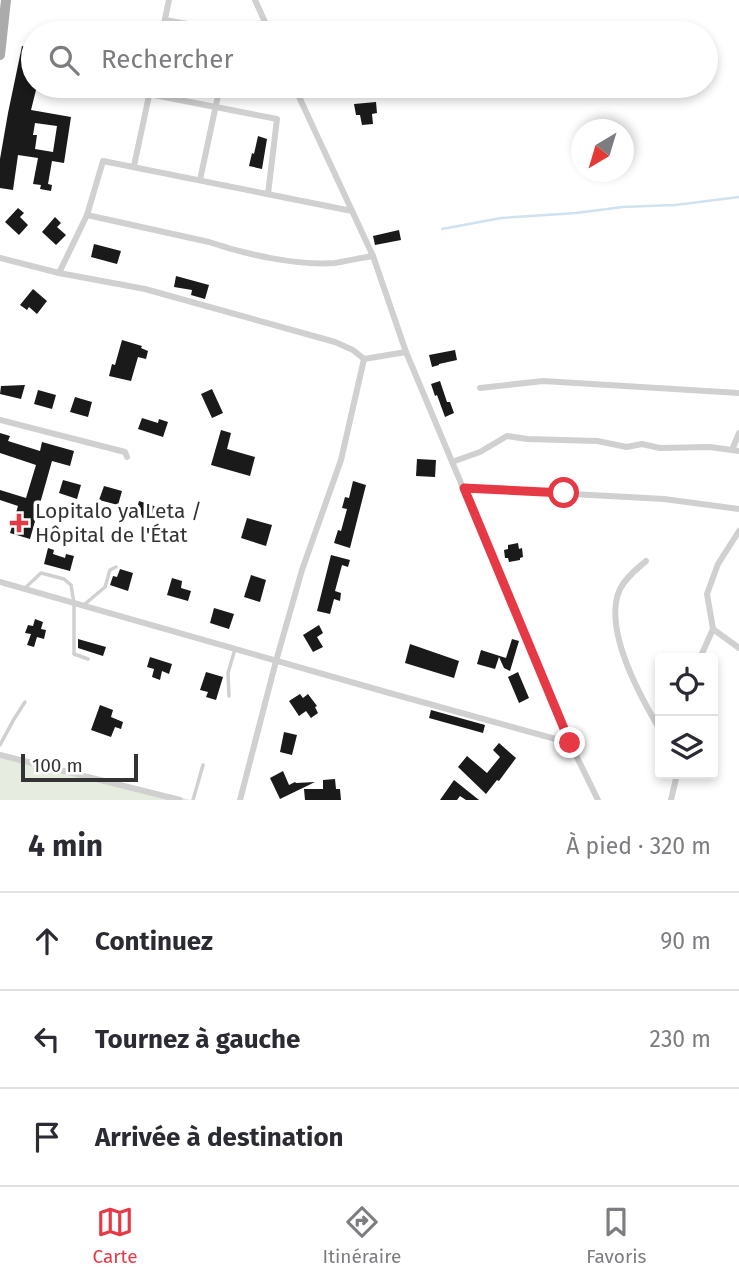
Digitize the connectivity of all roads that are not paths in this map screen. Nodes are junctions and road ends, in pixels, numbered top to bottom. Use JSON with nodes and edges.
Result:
{"nodes":[{"id":1,"x":6,"y":0,"type":"edge"},
{"id":2,"x":169,"y":0,"type":"edge"},
{"id":3,"x":255,"y":0,"type":"edge"},
{"id":4,"x":165,"y":20,"type":"joint"},
{"id":5,"x":170,"y":21,"type":"edge"},
{"id":6,"x":265,"y":21,"type":"edge"},
{"id":7,"x":0,"y":55,"type":"edge"},
{"id":8,"x":148,"y":98,"type":"edge"},
{"id":9,"x":183,"y":98,"type":"edge"},
{"id":10,"x":218,"y":98,"type":"edge"},
{"id":11,"x":300,"y":98,"type":"edge"},
{"id":12,"x":216,"y":106,"type":"junction"},
{"id":13,"x":134,"y":166,"type":"junction"},
{"id":14,"x":200,"y":180,"type":"junction"},
{"id":15,"x":268,"y":194,"type":"junction"},
{"id":16,"x":352,"y":211,"type":"junction"},
{"id":17,"x":87,"y":215,"type":"junction"},
{"id":18,"x":373,"y":256,"type":"junction"},
{"id":19,"x":0,"y":258,"type":"edge"},
{"id":20,"x":60,"y":273,"type":"junction"},
{"id":21,"x":406,"y":352,"type":"junction"},
{"id":22,"x":364,"y":359,"type":"junction"},
{"id":23,"x":480,"y":388,"type":"dead end"},
{"id":24,"x":739,"y":393,"type":"edge"},
{"id":25,"x":739,"y":402,"type":"edge"},
{"id":26,"x":0,"y":420,"type":"edge"},
{"id":27,"x":739,"y":433,"type":"edge"},
{"id":28,"x":736,"y":450,"type":"edge"},
{"id":29,"x":127,"y":457,"type":"dead end"},
{"id":30,"x":452,"y":462,"type":"junction"},
{"id":31,"x":464,"y":488,"type":"junction"},
{"id":32,"x":739,"y":509,"type":"edge"},
{"id":33,"x":739,"y":531,"type":"edge"},
{"id":34,"x":646,"y":561,"type":"dead end"},
{"id":35,"x":116,"y":567,"type":"dead end"},
{"id":36,"x":0,"y":582,"type":"edge"},
{"id":37,"x":24,"y":589,"type":"junction"},
{"id":38,"x":74,"y":603,"type":"junction"},
{"id":39,"x":83,"y":606,"type":"junction"},
{"id":40,"x":713,"y":629,"type":"junction"},
{"id":41,"x":739,"y":648,"type":"edge"},
{"id":42,"x":235,"y":649,"type":"junction"},
{"id":43,"x":702,"y":653,"type":"edge"},
{"id":44,"x":88,"y":659,"type":"dead end"},
{"id":45,"x":276,"y":661,"type":"junction"},
{"id":46,"x":229,"y":696,"type":"dead end"},
{"id":47,"x":25,"y":702,"type":"dead end"},
{"id":48,"x":655,"y":721,"type":"edge"},
{"id":49,"x":570,"y":743,"type":"junction"},
{"id":50,"x":0,"y":745,"type":"edge"},
{"id":51,"x":0,"y":755,"type":"edge"},
{"id":52,"x":203,"y":765,"type":"dead end"},
{"id":53,"x":676,"y":779,"type":"edge"},
{"id":54,"x":180,"y":800,"type":"edge"},
{"id":55,"x":193,"y":800,"type":"edge"},
{"id":56,"x":240,"y":800,"type":"edge"},
{"id":57,"x":598,"y":800,"type":"edge"},
{"id":58,"x":671,"y":800,"type":"edge"}],
"edges":[{"from":1,"to":7,"type":"main road"},
{"from":2,"to":4,"type":"street"},
{"from":3,"to":6,"type":"street"},
{"from":4,"to":5,"type":"street"},
{"from":8,"to":13,"type":"street"},
{"from":9,"to":12,"type":"street"},
{"from":10,"to":12,"type":"street"},
{"from":11,"to":16,"type":"street"},
{"from":12,"to":14,"type":"street"},
{"from":12,"to":15,"type":"street"},
{"from":13,"to":14,"type":"street"},
{"from":13,"to":17,"type":"street"},
{"from":14,"to":15,"type":"street"},
{"from":15,"to":16,"type":"street"},
{"from":16,"to":18,"type":"street"},
{"from":17,"to":18,"type":"street"},
{"from":17,"to":20,"type":"street"},
{"from":18,"to":21,"type":"street"},
{"from":19,"to":20,"type":"street"},
{"from":20,"to":22,"type":"street"},
{"from":21,"to":22,"type":"street"},
{"from":21,"to":30,"type":"street"},
{"from":22,"to":45,"type":"street"},
{"from":23,"to":24,"type":"street"},
{"from":24,"to":25,"type":"street"},
{"from":26,"to":29,"type":"street"},
{"from":27,"to":28,"type":"street"},
{"from":28,"to":30,"type":"street"},
{"from":30,"to":31,"type":"street"},
{"from":31,"to":32,"type":"street"},
{"from":31,"to":49,"type":"street"},
{"from":33,"to":40,"type":"street"},
{"from":34,"to":48,"type":"street"},
{"from":35,"to":39,"type":"lane"},
{"from":36,"to":37,"type":"street"},
{"from":37,"to":38,"type":"street"},
{"from":37,"to":38,"type":"lane"},
{"from":38,"to":39,"type":"street"},
{"from":38,"to":44,"type":"lane"},
{"from":39,"to":42,"type":"street"},
{"from":40,"to":41,"type":"street"},
{"from":40,"to":43,"type":"street"},
{"from":42,"to":45,"type":"street"},
{"from":42,"to":46,"type":"lane"},
{"from":45,"to":49,"type":"street"},
{"from":45,"to":56,"type":"street"},
{"from":47,"to":50,"type":"lane"},
{"from":49,"to":57,"type":"street"},
{"from":51,"to":54,"type":"street"},
{"from":52,"to":55,"type":"lane"},
{"from":53,"to":58,"type":"street"}]}
